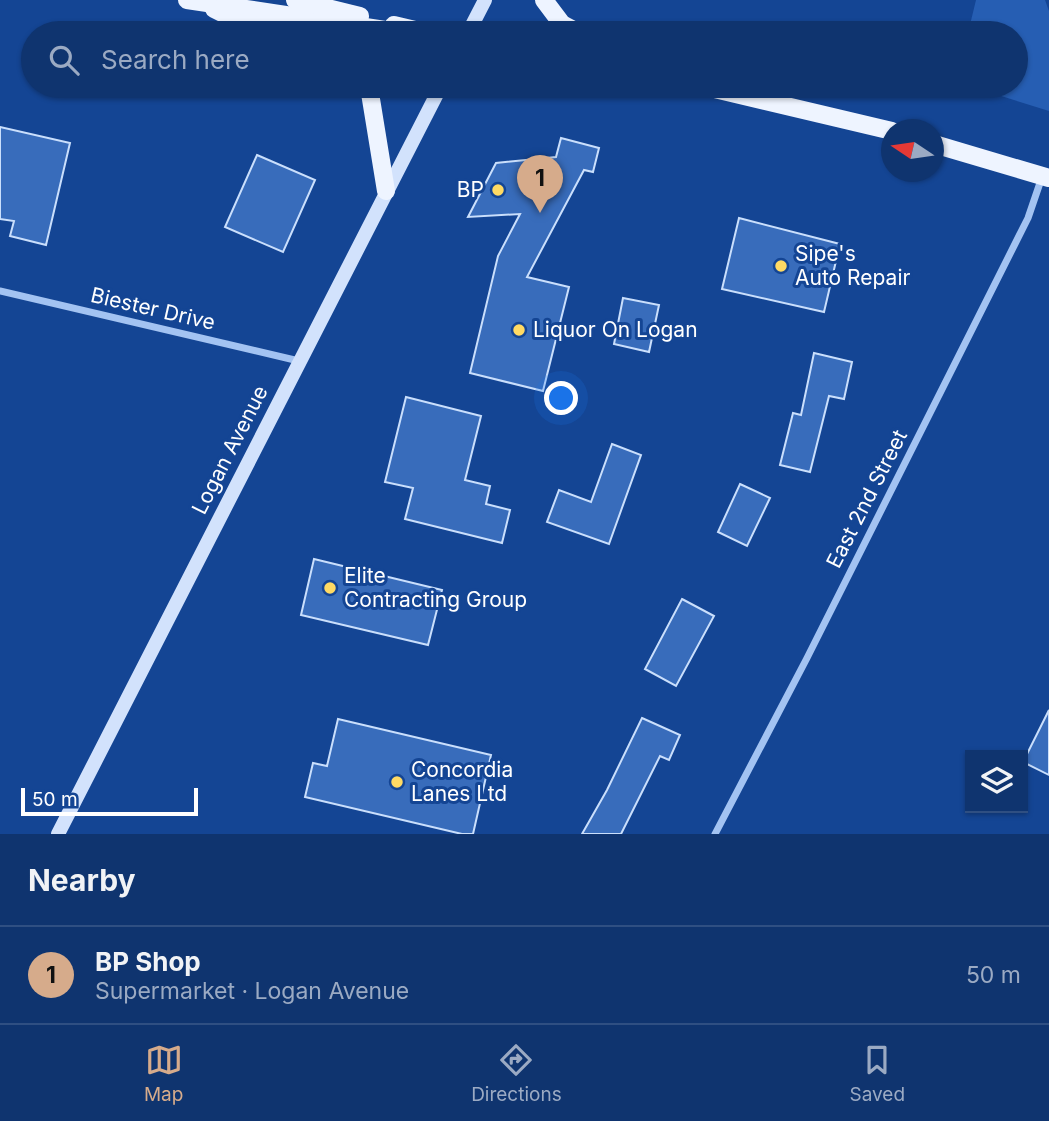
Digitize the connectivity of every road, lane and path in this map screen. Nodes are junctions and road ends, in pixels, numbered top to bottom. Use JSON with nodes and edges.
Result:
{"nodes":[{"id":1,"x":485,"y":0,"type":"edge"},
{"id":2,"x":544,"y":0,"type":"edge"},
{"id":3,"x":193,"y":1,"type":"edge"},
{"id":4,"x":307,"y":1,"type":"edge"},
{"id":5,"x":238,"y":21,"type":"edge"},
{"id":6,"x":326,"y":21,"type":"edge"},
{"id":7,"x":383,"y":21,"type":"edge"},
{"id":8,"x":474,"y":21,"type":"edge"},
{"id":9,"x":560,"y":21,"type":"edge"},
{"id":10,"x":371,"y":98,"type":"edge"},
{"id":11,"x":435,"y":98,"type":"edge"},
{"id":12,"x":754,"y":98,"type":"edge"},
{"id":13,"x":881,"y":129,"type":"edge"},
{"id":14,"x":944,"y":147,"type":"edge"},
{"id":15,"x":1046,"y":177,"type":"edge"},
{"id":16,"x":386,"y":191,"type":"junction"},
{"id":17,"x":0,"y":291,"type":"edge"},
{"id":18,"x":299,"y":361,"type":"junction"},
{"id":19,"x":58,"y":834,"type":"edge"},
{"id":20,"x":715,"y":834,"type":"edge"}],
"edges":[{"from":1,"to":8,"type":"main road"},
{"from":2,"to":9,"type":"main road"},
{"from":3,"to":5,"type":"main road"},
{"from":3,"to":6,"type":"main road"},
{"from":4,"to":7,"type":"main road"},
{"from":10,"to":16,"type":"main road"},
{"from":11,"to":16,"type":"main road","name":"Logan Avenue"},
{"from":12,"to":13,"type":"main road"},
{"from":14,"to":15,"type":"main road"},
{"from":15,"to":20,"type":"street","name":"East 2nd Street"},
{"from":16,"to":18,"type":"main road","name":"Logan Avenue"},
{"from":17,"to":18,"type":"street","name":"Biester Drive"},
{"from":18,"to":19,"type":"main road","name":"Logan Avenue"}]}
